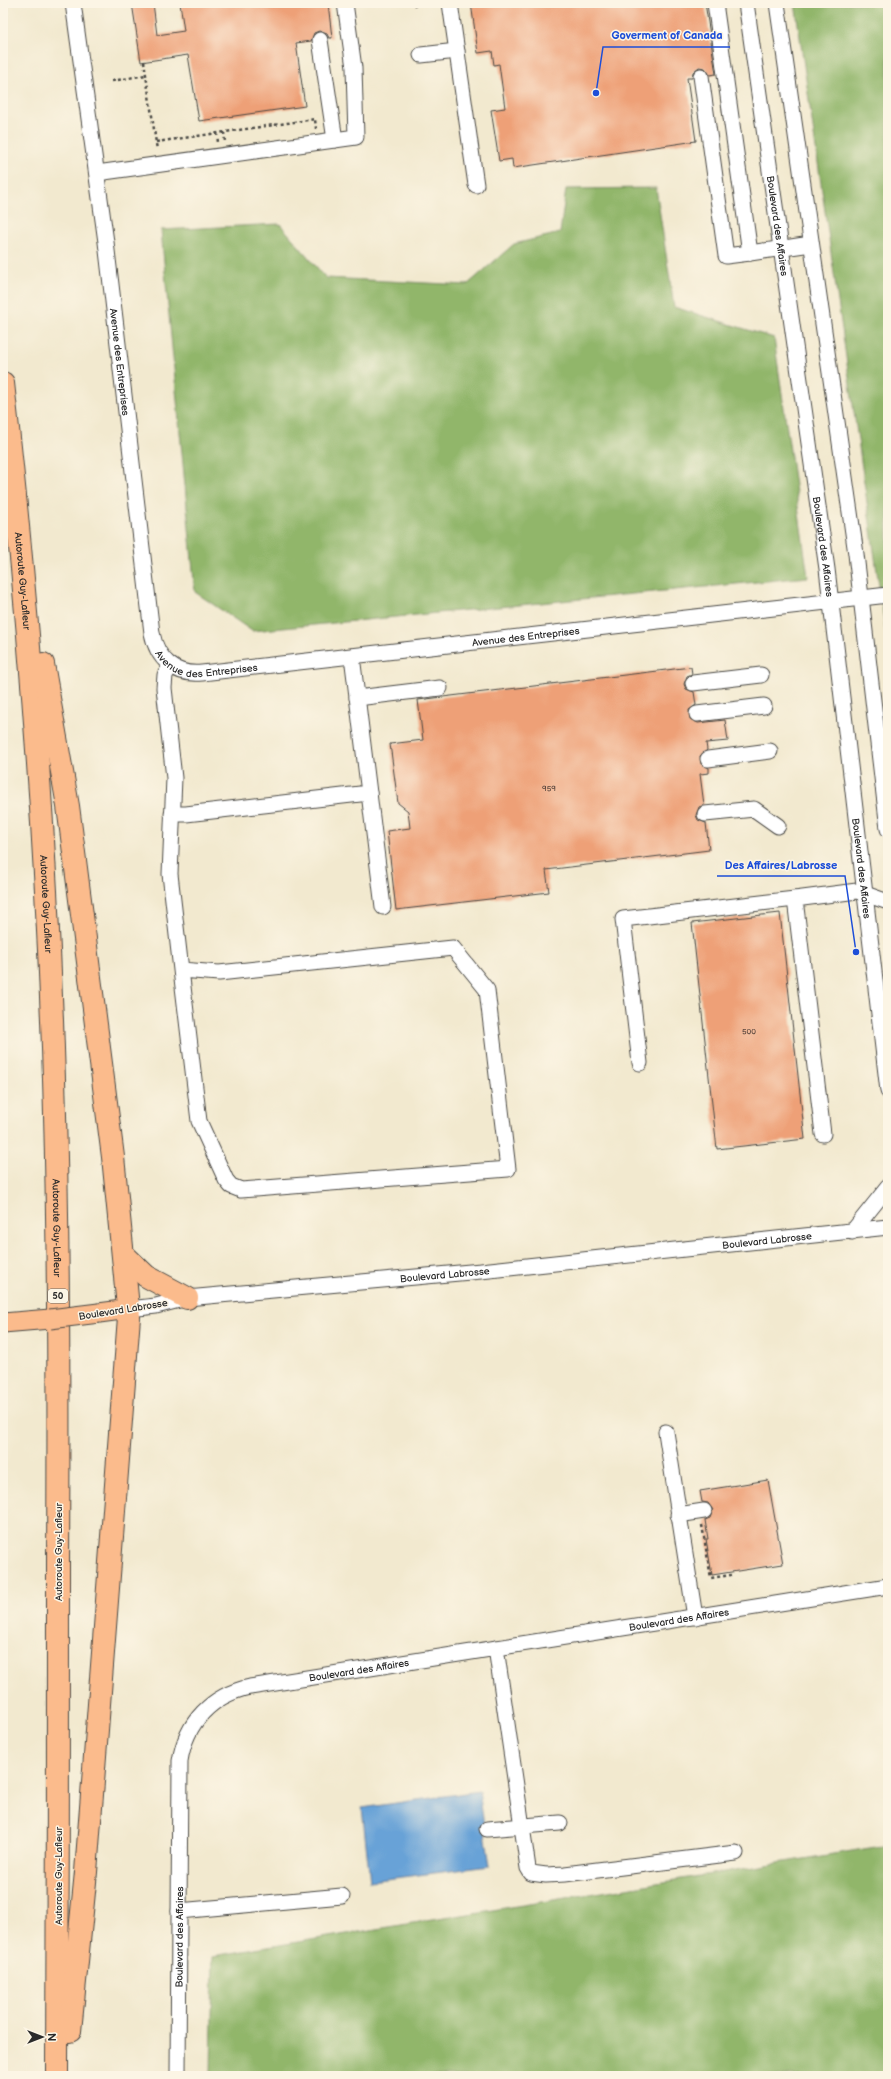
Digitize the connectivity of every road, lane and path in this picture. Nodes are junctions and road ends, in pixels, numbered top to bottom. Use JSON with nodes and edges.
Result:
{"nodes":[{"id":1,"x":73,"y":3,"type":"edge"},
{"id":2,"x":345,"y":3,"type":"edge"},
{"id":3,"x":426,"y":3,"type":"edge"},
{"id":4,"x":450,"y":3,"type":"edge"},
{"id":5,"x":715,"y":3,"type":"edge"},
{"id":6,"x":746,"y":3,"type":"edge"},
{"id":7,"x":777,"y":3,"type":"edge"},
{"id":8,"x":414,"y":5,"type":"dead end"},
{"id":9,"x":320,"y":40,"type":"dead end"},
{"id":10,"x":457,"y":51,"type":"junction"},
{"id":11,"x":421,"y":55,"type":"dead end"},
{"id":12,"x":144,"y":61,"type":"dead end"},
{"id":13,"x":146,"y":75,"type":"junction"},
{"id":14,"x":701,"y":76,"type":"dead end"},
{"id":15,"x":112,"y":81,"type":"dead end"},
{"id":16,"x":316,"y":133,"type":"dead end"},
{"id":17,"x":335,"y":140,"type":"junction"},
{"id":18,"x":156,"y":142,"type":"junction"},
{"id":19,"x":736,"y":153,"type":"junction"},
{"id":20,"x":158,"y":156,"type":"dead end"},
{"id":21,"x":712,"y":156,"type":"junction"},
{"id":22,"x":97,"y":174,"type":"junction"},
{"id":23,"x":476,"y":185,"type":"dead end"},
{"id":24,"x":812,"y":244,"type":"junction"},
{"id":25,"x":782,"y":248,"type":"junction"},
{"id":26,"x":750,"y":253,"type":"junction"},
{"id":27,"x":3,"y":383,"type":"edge"},
{"id":28,"x":18,"y":517,"type":"junction"},
{"id":29,"x":888,"y":595,"type":"edge"},
{"id":30,"x":862,"y":598,"type":"junction"},
{"id":31,"x":831,"y":602,"type":"junction"},
{"id":32,"x":352,"y":656,"type":"junction"},
{"id":33,"x":171,"y":666,"type":"junction"},
{"id":34,"x":761,"y":675,"type":"dead end"},
{"id":35,"x":693,"y":683,"type":"dead end"},
{"id":36,"x":440,"y":688,"type":"dead end"},
{"id":37,"x":357,"y":698,"type":"junction"},
{"id":38,"x":764,"y":706,"type":"dead end"},
{"id":39,"x":697,"y":714,"type":"dead end"},
{"id":40,"x":770,"y":751,"type":"dead end"},
{"id":41,"x":708,"y":759,"type":"dead end"},
{"id":42,"x":369,"y":792,"type":"junction"},
{"id":43,"x":172,"y":814,"type":"junction"},
{"id":44,"x":705,"y":814,"type":"dead end"},
{"id":45,"x":778,"y":826,"type":"dead end"},
{"id":46,"x":888,"y":829,"type":"edge"},
{"id":47,"x":865,"y":894,"type":"junction"},
{"id":48,"x":796,"y":899,"type":"junction"},
{"id":49,"x":888,"y":902,"type":"edge"},
{"id":50,"x":383,"y":907,"type":"dead end"},
{"id":51,"x":181,"y":970,"type":"junction"},
{"id":52,"x":640,"y":1063,"type":"dead end"},
{"id":53,"x":888,"y":1091,"type":"edge"},
{"id":54,"x":823,"y":1134,"type":"dead end"},
{"id":55,"x":888,"y":1187,"type":"edge"},
{"id":56,"x":888,"y":1227,"type":"edge"},
{"id":57,"x":852,"y":1232,"type":"junction"},
{"id":58,"x":124,"y":1255,"type":"junction"},
{"id":59,"x":187,"y":1298,"type":"junction"},
{"id":60,"x":129,"y":1309,"type":"junction"},
{"id":61,"x":3,"y":1323,"type":"edge"},
{"id":62,"x":666,"y":1432,"type":"dead end"},
{"id":63,"x":704,"y":1511,"type":"dead end"},
{"id":64,"x":678,"y":1514,"type":"junction"},
{"id":65,"x":703,"y":1530,"type":"dead end"},
{"id":66,"x":731,"y":1575,"type":"dead end"},
{"id":67,"x":888,"y":1586,"type":"edge"},
{"id":68,"x":695,"y":1617,"type":"junction"},
{"id":69,"x":496,"y":1648,"type":"junction"},
{"id":70,"x":560,"y":1823,"type":"dead end"},
{"id":71,"x":522,"y":1826,"type":"junction"},
{"id":72,"x":487,"y":1829,"type":"dead end"},
{"id":73,"x":736,"y":1853,"type":"dead end"},
{"id":74,"x":342,"y":1896,"type":"dead end"},
{"id":75,"x":179,"y":1911,"type":"junction"},
{"id":76,"x":57,"y":2076,"type":"edge"},
{"id":77,"x":65,"y":2076,"type":"edge"},
{"id":78,"x":178,"y":2076,"type":"edge"}],
"edges":[{"from":1,"to":22,"type":"street","name":"Avenue des Entreprises"},
{"from":2,"to":17,"type":"street"},
{"from":3,"to":8,"type":"path"},
{"from":4,"to":10,"type":"street"},
{"from":5,"to":19,"type":"street"},
{"from":6,"to":25,"type":"street","name":"Boulevard des Affaires"},
{"from":7,"to":24,"type":"street"},
{"from":9,"to":17,"type":"street"},
{"from":10,"to":11,"type":"street"},
{"from":10,"to":23,"type":"street"},
{"from":12,"to":13,"type":"path"},
{"from":13,"to":15,"type":"path"},
{"from":13,"to":18,"type":"path"},
{"from":14,"to":21,"type":"street"},
{"from":16,"to":18,"type":"path"},
{"from":17,"to":22,"type":"street"},
{"from":18,"to":20,"type":"path"},
{"from":19,"to":21,"type":"street"},
{"from":19,"to":26,"type":"street"},
{"from":21,"to":26,"type":"street"},
{"from":22,"to":33,"type":"street","name":"Avenue des Entreprises"},
{"from":24,"to":25,"type":"street"},
{"from":24,"to":30,"type":"street"},
{"from":25,"to":26,"type":"street"},
{"from":25,"to":31,"type":"street","name":"Boulevard des Affaires"},
{"from":27,"to":28,"type":"highway","name":"Autoroute Guy-Lafleur","number":"50"},
{"from":28,"to":58,"type":"highway"},
{"from":28,"to":76,"type":"highway","name":"Autoroute Guy-Lafleur","number":"50"},
{"from":29,"to":30,"type":"street","name":"Avenue des Entreprises"},
{"from":30,"to":31,"type":"street","name":"Avenue des Entreprises"},
{"from":30,"to":46,"type":"street"},
{"from":31,"to":32,"type":"street","name":"Avenue des Entreprises"},
{"from":31,"to":47,"type":"street","name":"Boulevard des Affaires"},
{"from":32,"to":33,"type":"street","name":"Avenue des Entreprises"},
{"from":32,"to":37,"type":"street"},
{"from":33,"to":43,"type":"street"},
{"from":34,"to":35,"type":"street"},
{"from":36,"to":37,"type":"street"},
{"from":37,"to":42,"type":"street"},
{"from":38,"to":39,"type":"street"},
{"from":40,"to":41,"type":"street"},
{"from":42,"to":43,"type":"street"},
{"from":42,"to":50,"type":"street"},
{"from":43,"to":51,"type":"street"},
{"from":44,"to":45,"type":"street"},
{"from":47,"to":48,"type":"street"},
{"from":47,"to":49,"type":"street"},
{"from":47,"to":53,"type":"street","name":"Boulevard des Affaires"},
{"from":48,"to":52,"type":"street"},
{"from":48,"to":54,"type":"street"},
{"from":51,"to":51,"type":"street"},
{"from":55,"to":57,"type":"street"},
{"from":56,"to":57,"type":"street","name":"Boulevard Labrosse"},
{"from":57,"to":59,"type":"street","name":"Boulevard Labrosse"},
{"from":58,"to":59,"type":"highway"},
{"from":58,"to":60,"type":"highway"},
{"from":59,"to":60,"type":"street","name":"Boulevard Labrosse"},
{"from":60,"to":61,"type":"main road","name":"Boulevard Labrosse","bridge":true},
{"from":60,"to":77,"type":"highway"},
{"from":62,"to":64,"type":"street"},
{"from":63,"to":64,"type":"street"},
{"from":64,"to":68,"type":"street"},
{"from":65,"to":66,"type":"path"},
{"from":67,"to":68,"type":"street","name":"Boulevard des Affaires"},
{"from":68,"to":69,"type":"street","name":"Boulevard des Affaires"},
{"from":69,"to":71,"type":"street"},
{"from":69,"to":75,"type":"street","name":"Boulevard des Affaires"},
{"from":70,"to":71,"type":"street"},
{"from":71,"to":72,"type":"street"},
{"from":71,"to":73,"type":"street"},
{"from":74,"to":75,"type":"street"},
{"from":75,"to":78,"type":"street","name":"Boulevard des Affaires"}]}
